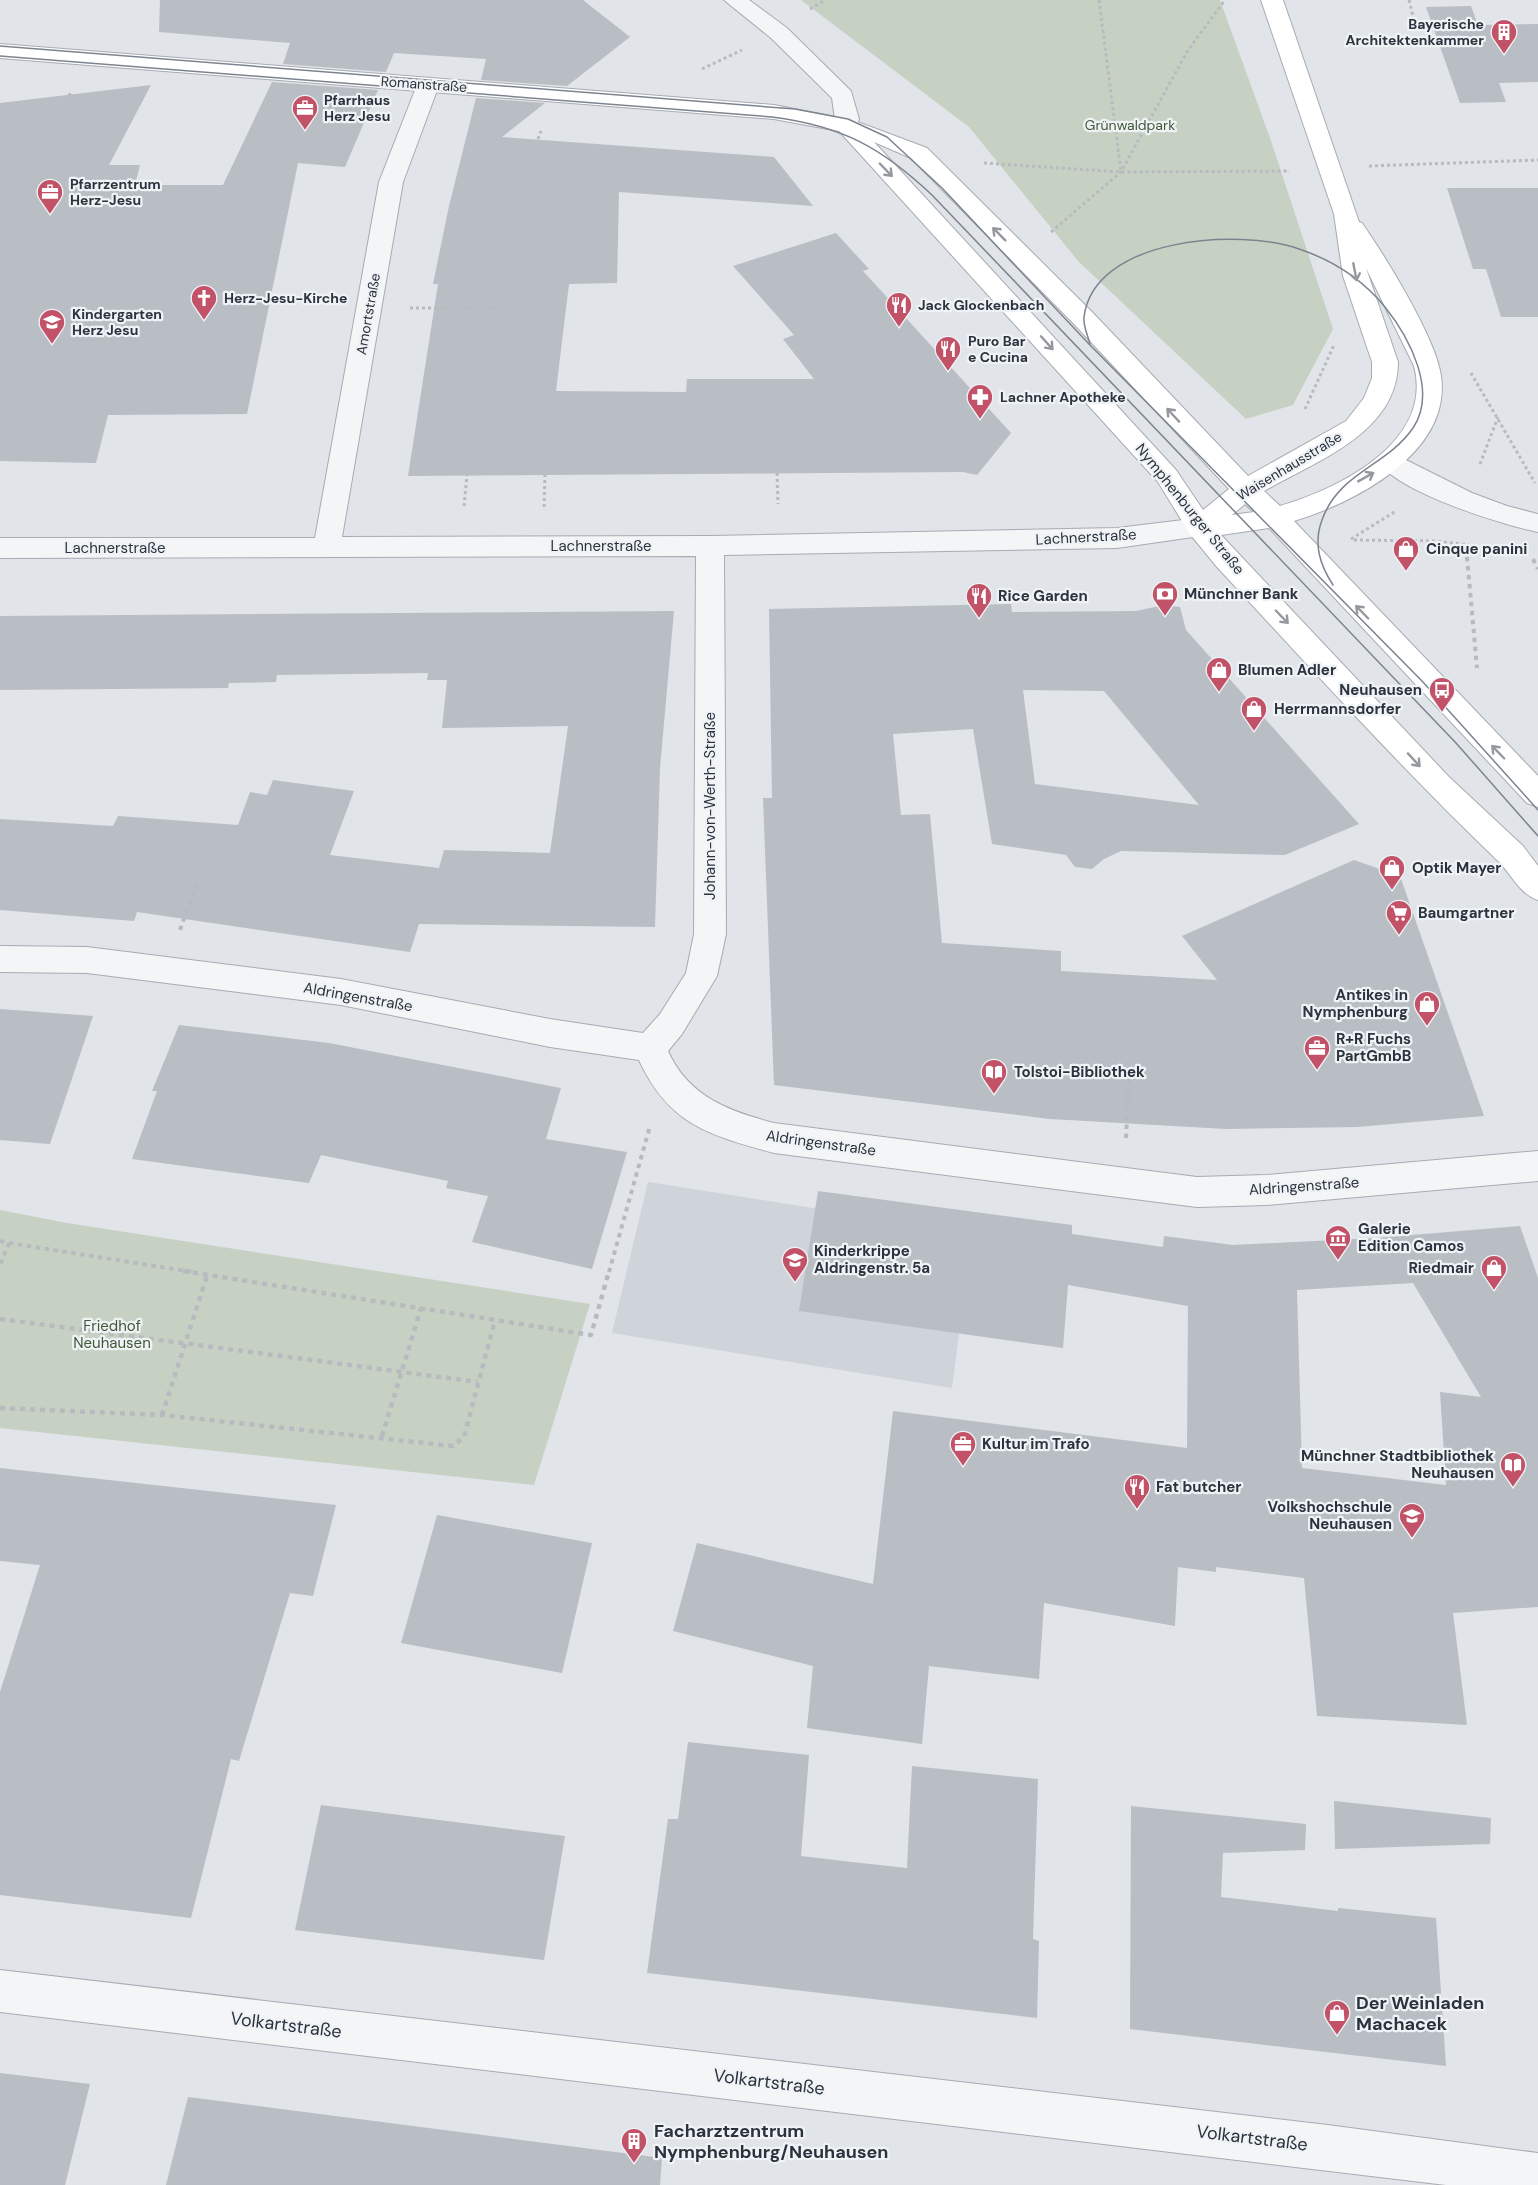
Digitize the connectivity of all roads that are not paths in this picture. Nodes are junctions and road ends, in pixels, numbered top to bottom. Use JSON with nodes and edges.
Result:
{"nodes":[{"id":1,"x":735,"y":0,"type":"edge"},
{"id":2,"x":1272,"y":0,"type":"edge"},
{"id":3,"x":0,"y":51,"type":"edge"},
{"id":4,"x":428,"y":85,"type":"junction"},
{"id":5,"x":847,"y":126,"type":"junction"},
{"id":6,"x":1346,"y":214,"type":"junction"},
{"id":7,"x":1392,"y":462,"type":"junction"},
{"id":8,"x":1247,"y":489,"type":"junction"},
{"id":9,"x":1275,"y":518,"type":"junction"},
{"id":10,"x":1538,"y":523,"type":"edge"},
{"id":11,"x":1200,"y":526,"type":"junction"},
{"id":12,"x":710,"y":546,"type":"junction"},
{"id":13,"x":0,"y":548,"type":"edge"},
{"id":14,"x":327,"y":548,"type":"junction"},
{"id":15,"x":1538,"y":795,"type":"edge"},
{"id":16,"x":1538,"y":888,"type":"edge"},
{"id":17,"x":0,"y":959,"type":"edge"},
{"id":18,"x":657,"y":1062,"type":"junction"},
{"id":19,"x":1538,"y":1166,"type":"edge"},
{"id":20,"x":0,"y":1990,"type":"edge"},
{"id":21,"x":1538,"y":2175,"type":"edge"}],
"edges":[{"from":1,"to":5,"type":"street"},
{"from":2,"to":6,"type":"main road","name":"Waisenhausstraße"},
{"from":3,"to":4,"type":"main road","name":"Romanstraße"},
{"from":4,"to":5,"type":"main road","name":"Romanstraße"},
{"from":4,"to":14,"type":"street","name":"Amortstraße"},
{"from":8,"to":5,"type":"main road","one_way":true},
{"from":5,"to":11,"type":"main road","name":"Nymphenburger Straße","one_way":true},
{"from":6,"to":7,"type":"main road","name":"Waisenhausstraße"},
{"from":6,"to":8,"type":"main road","name":"Waisenhausstraße","one_way":true},
{"from":9,"to":7,"type":"main road","name":"Waisenhausstraße","one_way":true},
{"from":7,"to":10,"type":"street"},
{"from":8,"to":9,"type":"main road"},
{"from":8,"to":11,"type":"main road","name":"Waisenhausstraße"},
{"from":9,"to":11,"type":"main road","name":"Waisenhausstraße"},
{"from":15,"to":9,"type":"main road","one_way":true},
{"from":11,"to":12,"type":"street","name":"Lachnerstraße"},
{"from":11,"to":16,"type":"main road","name":"Nymphenburger Straße","one_way":true},
{"from":12,"to":14,"type":"street","name":"Lachnerstraße"},
{"from":12,"to":18,"type":"street","name":"Johann-von-Werth-Straße"},
{"from":13,"to":14,"type":"street","name":"Lachnerstraße"},
{"from":17,"to":18,"type":"street","name":"Aldringenstraße"},
{"from":18,"to":19,"type":"street","name":"Aldringenstraße"},
{"from":20,"to":21,"type":"street","name":"Volkartstraße"}]}
